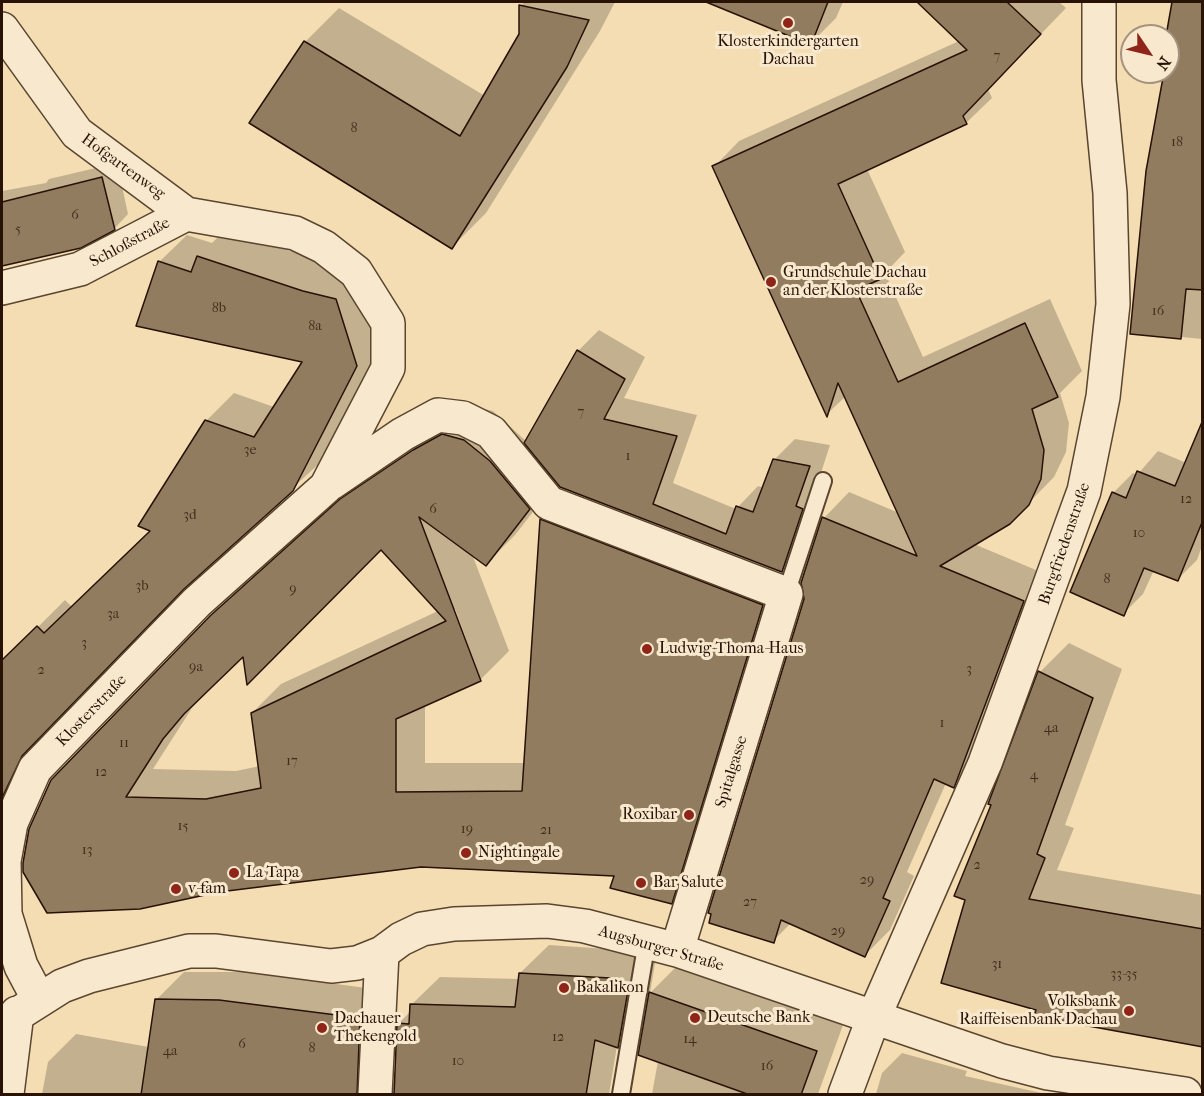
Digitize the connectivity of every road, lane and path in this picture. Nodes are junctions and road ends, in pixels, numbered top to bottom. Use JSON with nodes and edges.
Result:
{"nodes":[{"id":1,"x":1099,"y":2,"type":"edge"},
{"id":2,"x":2,"y":29,"type":"edge"},
{"id":3,"x":186,"y":214,"type":"junction"},
{"id":4,"x":295,"y":233,"type":"joint"},
{"id":5,"x":2,"y":288,"type":"edge"},
{"id":6,"x":823,"y":481,"type":"dead end"},
{"id":7,"x":326,"y":487,"type":"junction"},
{"id":8,"x":786,"y":594,"type":"junction"},
{"id":9,"x":662,"y":946,"type":"junction"},
{"id":10,"x":382,"y":953,"type":"junction"},
{"id":11,"x":19,"y":1012,"type":"edge"},
{"id":12,"x":873,"y":1019,"type":"junction"},
{"id":13,"x":7,"y":1095,"type":"edge"},
{"id":14,"x":375,"y":1095,"type":"edge"},
{"id":15,"x":621,"y":1095,"type":"edge"},
{"id":16,"x":844,"y":1095,"type":"edge"},
{"id":17,"x":1185,"y":1095,"type":"edge"}],
"edges":[{"from":1,"to":12,"type":"street","name":"Burgfriedenstraße"},
{"from":2,"to":3,"type":"street","name":"Hofgartenweg"},
{"from":3,"to":4,"type":"street","name":"Schloßstraße"},
{"from":3,"to":5,"type":"street","name":"Schloßstraße"},
{"from":4,"to":7,"type":"street","name":"Klosterstraße"},
{"from":6,"to":8,"type":"lane","name":"Spitalgasse"},
{"from":7,"to":8,"type":"street","name":"Klosterstraße"},
{"from":7,"to":11,"type":"street","name":"Klosterstraße"},
{"from":8,"to":9,"type":"street","name":"Spitalgasse"},
{"from":9,"to":10,"type":"street","name":"Augsburger Straße"},
{"from":9,"to":12,"type":"street","name":"Augsburger Straße"},
{"from":9,"to":15,"type":"lane"},
{"from":10,"to":11,"type":"street","name":"Augsburger Straße"},
{"from":10,"to":14,"type":"street"},
{"from":11,"to":13,"type":"street"},
{"from":12,"to":16,"type":"street","name":"Burgfriedenstraße"},
{"from":12,"to":17,"type":"street","name":"Augsburger Straße"}]}
